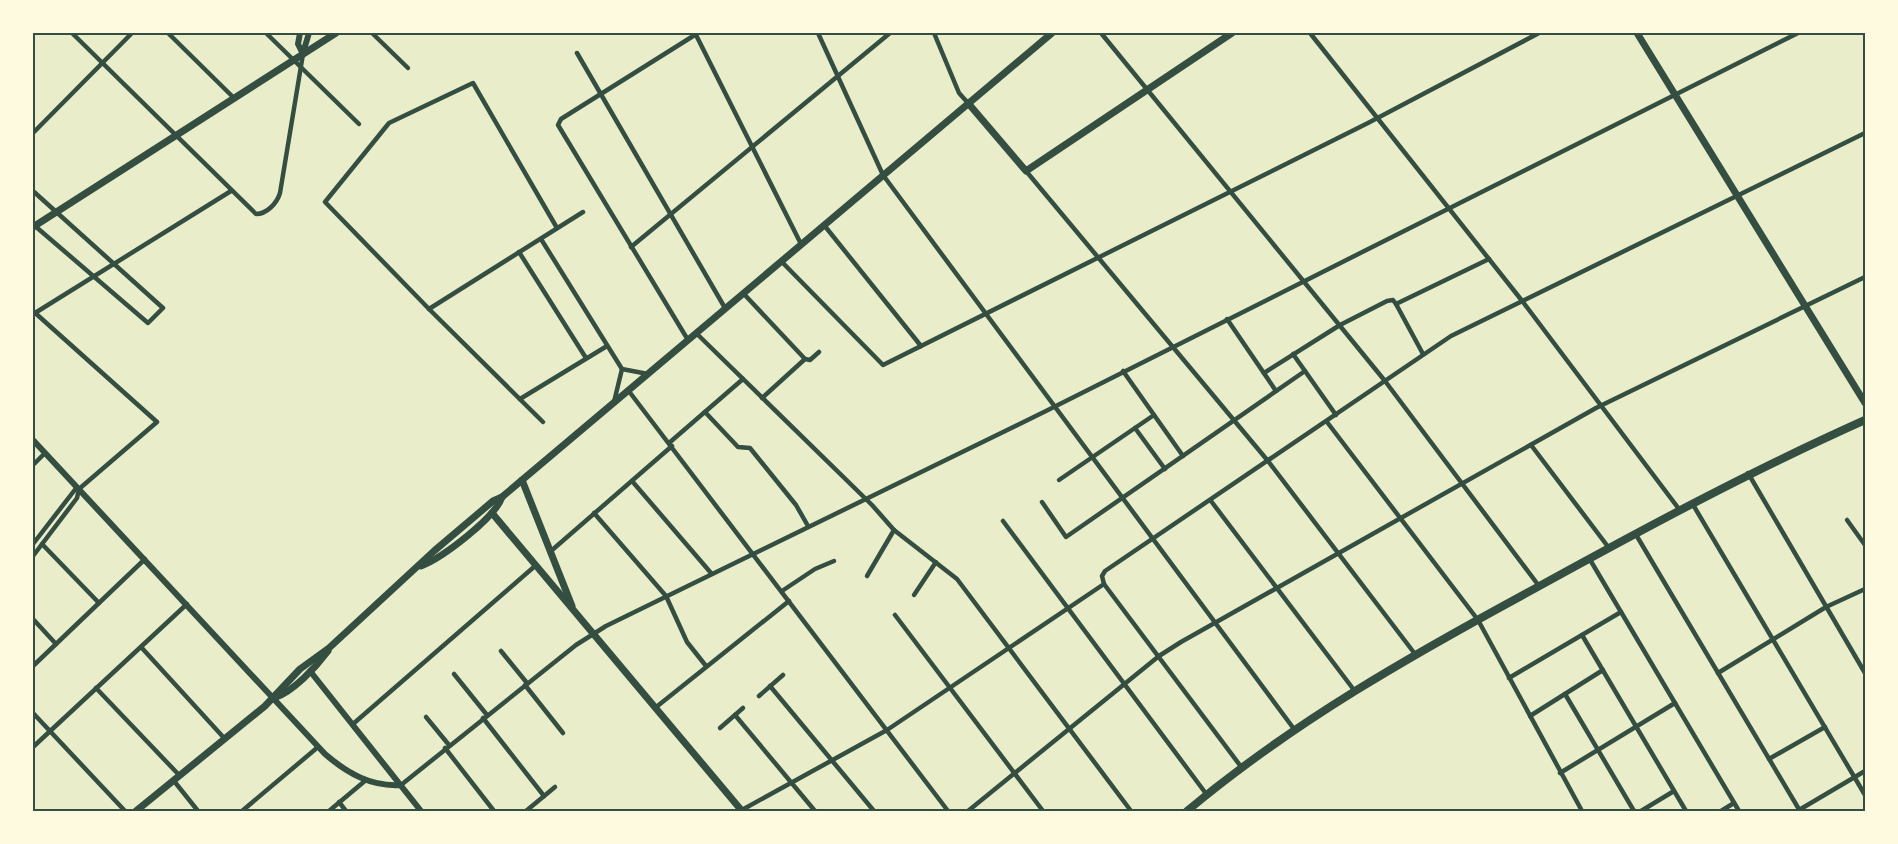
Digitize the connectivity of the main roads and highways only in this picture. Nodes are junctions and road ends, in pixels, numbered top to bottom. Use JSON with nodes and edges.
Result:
{"nodes":[{"id":1,"x":336,"y":33,"type":"edge"},
{"id":2,"x":1052,"y":33,"type":"edge"},
{"id":3,"x":1232,"y":33,"type":"edge"},
{"id":4,"x":1637,"y":33,"type":"edge"},
{"id":5,"x":968,"y":103,"type":"junction"},
{"id":6,"x":34,"y":226,"type":"edge"},
{"id":7,"x":1865,"y":403,"type":"edge"},
{"id":8,"x":1865,"y":420,"type":"edge"},
{"id":9,"x":522,"y":480,"type":"junction"},
{"id":10,"x":502,"y":497,"type":"junction"},
{"id":11,"x":492,"y":513,"type":"junction"},
{"id":12,"x":419,"y":567,"type":"junction"},
{"id":13,"x":574,"y":611,"type":"junction"},
{"id":14,"x":329,"y":648,"type":"junction"},
{"id":15,"x":300,"y":669,"type":"junction"},
{"id":16,"x":310,"y":670,"type":"junction"},
{"id":17,"x":274,"y":698,"type":"junction"},
{"id":18,"x":1191,"y":810,"type":"edge"},
{"id":19,"x":136,"y":811,"type":"edge"},
{"id":20,"x":741,"y":811,"type":"edge"}],
"edges":[{"from":1,"to":6,"type":"main road"},
{"from":2,"to":5,"type":"main road"},
{"from":3,"to":5,"type":"main road"},
{"from":4,"to":7,"type":"main road"},
{"from":5,"to":9,"type":"main road"},
{"from":8,"to":18,"type":"main road"},
{"from":9,"to":10,"type":"main road"},
{"from":9,"to":13,"type":"main road"},
{"from":10,"to":11,"type":"main road"},
{"from":10,"to":12,"type":"main road"},
{"from":11,"to":12,"type":"main road"},
{"from":11,"to":13,"type":"main road"},
{"from":12,"to":14,"type":"main road"},
{"from":13,"to":20,"type":"main road"},
{"from":14,"to":15,"type":"main road"},
{"from":14,"to":16,"type":"main road"},
{"from":15,"to":16,"type":"main road"},
{"from":15,"to":17,"type":"main road"},
{"from":16,"to":17,"type":"main road"},
{"from":17,"to":19,"type":"main road"}]}
